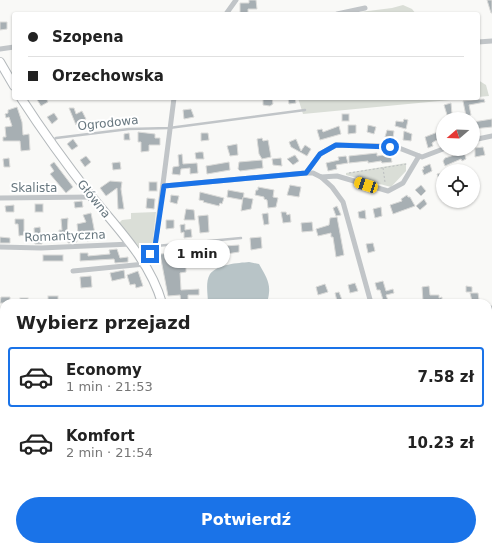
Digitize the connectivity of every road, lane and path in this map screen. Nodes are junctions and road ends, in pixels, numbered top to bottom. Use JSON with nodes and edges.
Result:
{"nodes":[{"id":1,"x":236,"y":0,"type":"edge"},
{"id":2,"x":365,"y":8,"type":"dead end"},
{"id":3,"x":227,"y":12,"type":"edge"},
{"id":4,"x":346,"y":12,"type":"edge"},
{"id":5,"x":492,"y":41,"type":"edge"},
{"id":6,"x":480,"y":42,"type":"edge"},
{"id":7,"x":12,"y":47,"type":"edge"},
{"id":8,"x":0,"y":49,"type":"edge"},
{"id":9,"x":0,"y":62,"type":"edge"},
{"id":10,"x":12,"y":83,"type":"edge"},
{"id":11,"x":22,"y":100,"type":"edge"},
{"id":12,"x":174,"y":100,"type":"edge"},
{"id":13,"x":304,"y":110,"type":"dead end"},
{"id":14,"x":169,"y":128,"type":"junction"},
{"id":15,"x":492,"y":136,"type":"edge"},
{"id":16,"x":480,"y":139,"type":"edge"},
{"id":17,"x":50,"y":142,"type":"junction"},
{"id":18,"x":436,"y":151,"type":"edge"},
{"id":19,"x":419,"y":156,"type":"junction"},
{"id":20,"x":415,"y":164,"type":"junction"},
{"id":21,"x":382,"y":168,"type":"junction"},
{"id":22,"x":306,"y":173,"type":"junction"},
{"id":23,"x":337,"y":176,"type":"junction"},
{"id":24,"x":321,"y":177,"type":"junction"},
{"id":25,"x":385,"y":182,"type":"dead end"},
{"id":26,"x":164,"y":186,"type":"junction"},
{"id":27,"x":92,"y":197,"type":"junction"},
{"id":28,"x":0,"y":198,"type":"edge"},
{"id":29,"x":241,"y":238,"type":"dead end"},
{"id":30,"x":131,"y":244,"type":"junction"},
{"id":31,"x":155,"y":246,"type":"junction"},
{"id":32,"x":0,"y":247,"type":"edge"},
{"id":33,"x":145,"y":264,"type":"junction"},
{"id":34,"x":73,"y":271,"type":"dead end"},
{"id":35,"x":160,"y":299,"type":"edge"},
{"id":36,"x":370,"y":299,"type":"edge"}],
"edges":[{"from":1,"to":3,"type":"street"},
{"from":2,"to":4,"type":"street"},
{"from":5,"to":6,"type":"street"},
{"from":7,"to":8,"type":"street"},
{"from":9,"to":10,"type":"main road"},
{"from":11,"to":17,"type":"main road","name":"Główna"},
{"from":12,"to":14,"type":"street"},
{"from":13,"to":14,"type":"lane","name":"Ogrodowa"},
{"from":14,"to":17,"type":"lane","name":"Ogrodowa"},
{"from":14,"to":26,"type":"street"},
{"from":15,"to":16,"type":"street"},
{"from":17,"to":27,"type":"main road","name":"Główna"},
{"from":18,"to":19,"type":"street"},
{"from":19,"to":20,"type":"street"},
{"from":19,"to":22,"type":"street"},
{"from":20,"to":21,"type":"path"},
{"from":20,"to":23,"type":"street"},
{"from":21,"to":23,"type":"path"},
{"from":21,"to":25,"type":"path"},
{"from":22,"to":24,"type":"street"},
{"from":22,"to":26,"type":"street"},
{"from":23,"to":24,"type":"street"},
{"from":24,"to":36,"type":"street"},
{"from":26,"to":31,"type":"street"},
{"from":27,"to":28,"type":"street","name":"Skalista"},
{"from":27,"to":30,"type":"main road","name":"Główna"},
{"from":29,"to":31,"type":"lane"},
{"from":30,"to":32,"type":"street","name":"Romantyczna"},
{"from":30,"to":33,"type":"main road","name":"Główna"},
{"from":31,"to":33,"type":"street"},
{"from":33,"to":34,"type":"street"},
{"from":33,"to":35,"type":"main road","name":"Główna"}]}
